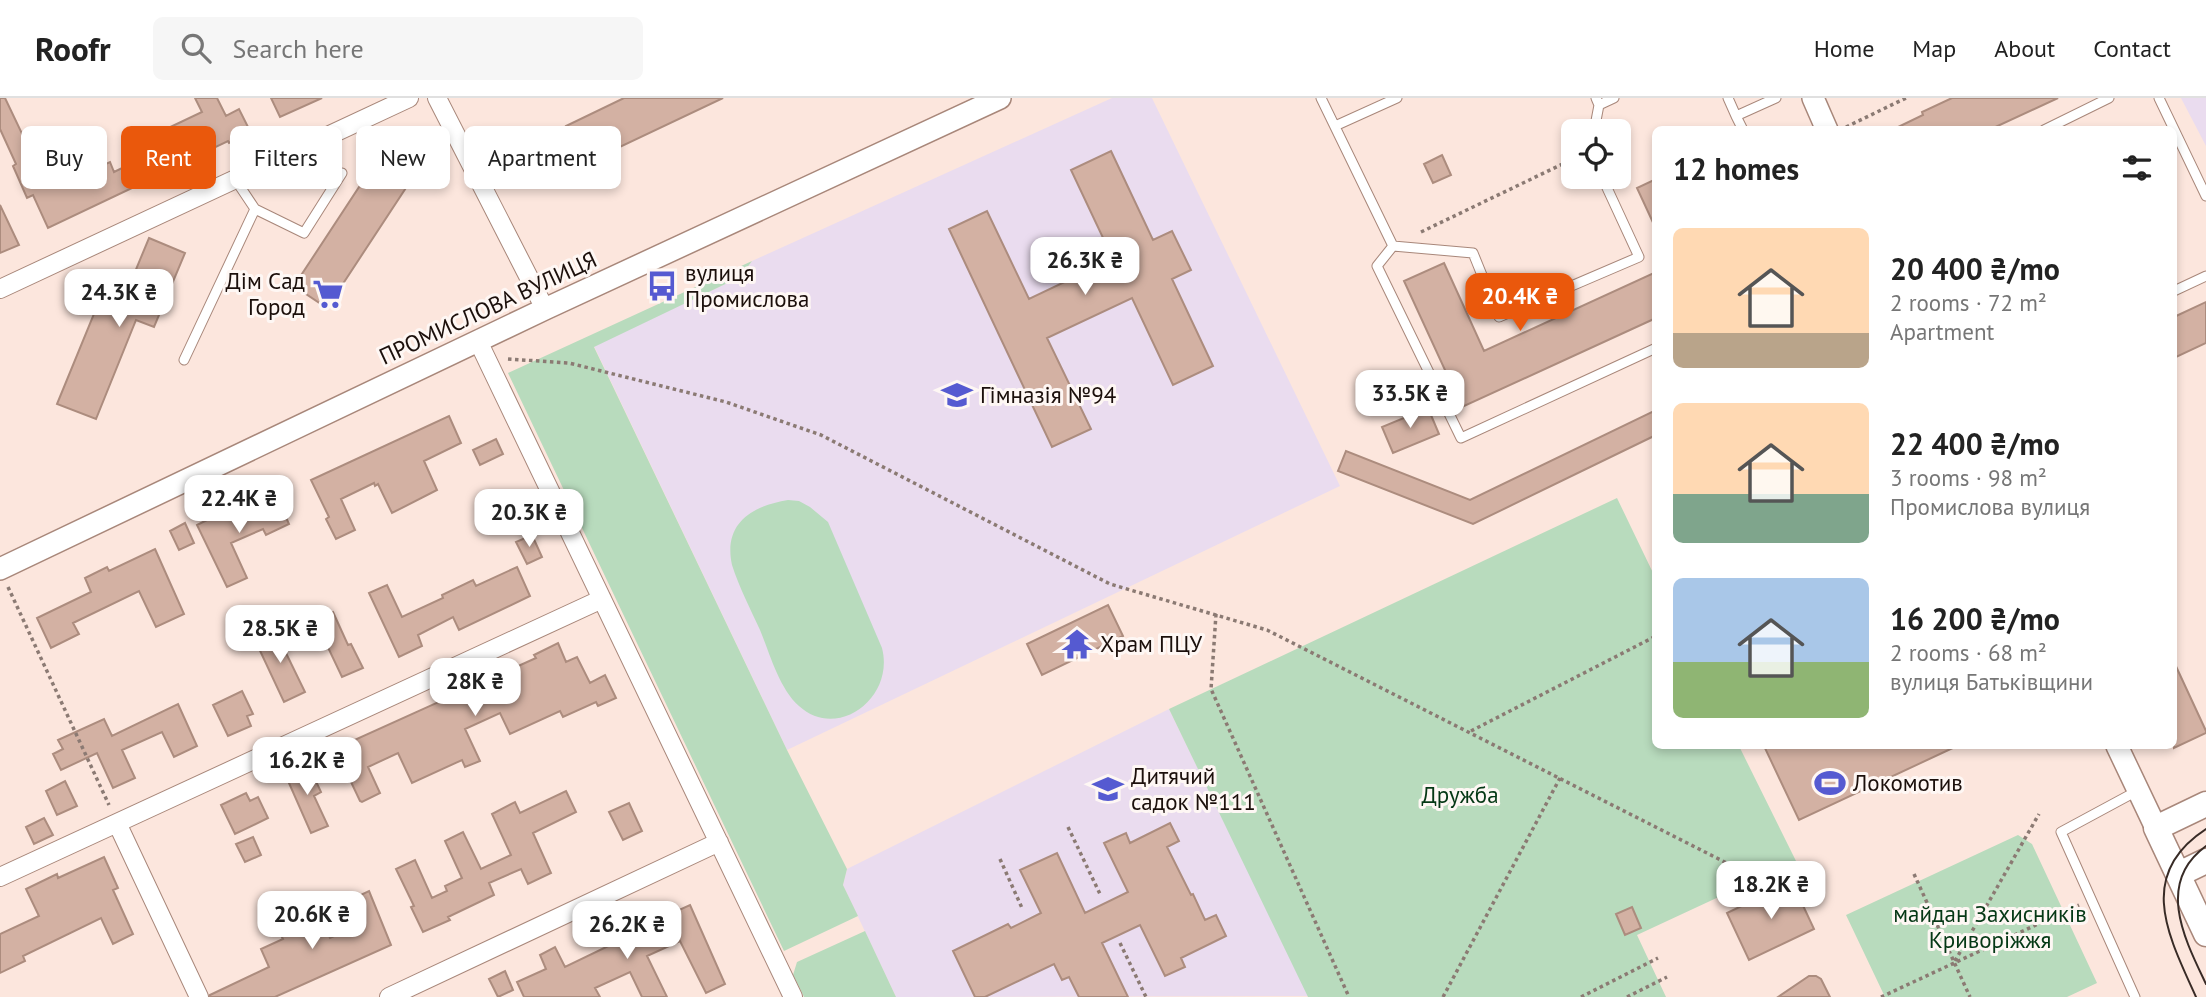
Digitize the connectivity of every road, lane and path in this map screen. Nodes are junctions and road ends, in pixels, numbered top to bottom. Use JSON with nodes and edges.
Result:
{"nodes":[{"id":1,"x":409,"y":98,"type":"edge"},
{"id":2,"x":437,"y":98,"type":"edge"},
{"id":3,"x":1000,"y":98,"type":"edge"},
{"id":4,"x":1321,"y":98,"type":"edge"},
{"id":5,"x":1398,"y":98,"type":"edge"},
{"id":6,"x":1614,"y":98,"type":"edge"},
{"id":7,"x":1728,"y":98,"type":"edge"},
{"id":8,"x":1776,"y":98,"type":"edge"},
{"id":9,"x":1813,"y":98,"type":"edge"},
{"id":10,"x":1906,"y":98,"type":"edge"},
{"id":11,"x":2109,"y":98,"type":"edge"},
{"id":12,"x":2158,"y":98,"type":"edge"},
{"id":13,"x":1598,"y":101,"type":"edge"},
{"id":14,"x":1736,"y":116,"type":"junction"},
{"id":15,"x":1596,"y":119,"type":"edge"},
{"id":16,"x":1335,"y":126,"type":"junction"},
{"id":17,"x":1741,"y":126,"type":"edge"},
{"id":18,"x":1825,"y":126,"type":"edge"},
{"id":19,"x":1849,"y":126,"type":"edge"},
{"id":20,"x":2052,"y":126,"type":"edge"},
{"id":21,"x":2172,"y":126,"type":"edge"},
{"id":22,"x":342,"y":129,"type":"edge"},
{"id":23,"x":2177,"y":137,"type":"edge"},
{"id":24,"x":1561,"y":165,"type":"edge"},
{"id":25,"x":230,"y":181,"type":"edge"},
{"id":26,"x":242,"y":189,"type":"edge"},
{"id":27,"x":332,"y":189,"type":"edge"},
{"id":28,"x":1608,"y":189,"type":"edge"},
{"id":29,"x":2206,"y":196,"type":"edge"},
{"id":30,"x":255,"y":209,"type":"junction"},
{"id":31,"x":1393,"y":246,"type":"junction"},
{"id":32,"x":2206,"y":276,"type":"edge"},
{"id":33,"x":0,"y":289,"type":"edge"},
{"id":34,"x":2177,"y":290,"type":"edge"},
{"id":35,"x":545,"y":309,"type":"junction"},
{"id":36,"x":478,"y":341,"type":"junction"},
{"id":37,"x":1652,"y":350,"type":"edge"},
{"id":38,"x":184,"y":359,"type":"dead end"},
{"id":39,"x":0,"y":569,"type":"edge"},
{"id":40,"x":602,"y":599,"type":"junction"},
{"id":41,"x":1216,"y":614,"type":"junction"},
{"id":42,"x":1652,"y":638,"type":"edge"},
{"id":43,"x":1470,"y":732,"type":"junction"},
{"id":44,"x":2118,"y":749,"type":"edge"},
{"id":45,"x":1560,"y":778,"type":"junction"},
{"id":46,"x":2139,"y":790,"type":"junction"},
{"id":47,"x":2206,"y":804,"type":"edge"},
{"id":48,"x":2039,"y":814,"type":"dead end"},
{"id":49,"x":117,"y":823,"type":"junction"},
{"id":50,"x":1069,"y":827,"type":"dead end"},
{"id":51,"x":2156,"y":828,"type":"junction"},
{"id":52,"x":719,"y":842,"type":"junction"},
{"id":53,"x":1000,"y":859,"type":"dead end"},
{"id":54,"x":2206,"y":861,"type":"edge"},
{"id":55,"x":1914,"y":874,"type":"dead end"},
{"id":56,"x":2179,"y":874,"type":"junction"},
{"id":57,"x":0,"y":877,"type":"edge"},
{"id":58,"x":1770,"y":885,"type":"dead end"},
{"id":59,"x":1100,"y":894,"type":"dead end"},
{"id":60,"x":2091,"y":900,"type":"junction"},
{"id":61,"x":1022,"y":908,"type":"dead end"},
{"id":62,"x":2206,"y":934,"type":"edge"},
{"id":63,"x":1120,"y":943,"type":"dead end"},
{"id":64,"x":1658,"y":958,"type":"dead end"},
{"id":65,"x":1954,"y":963,"type":"junction"},
{"id":66,"x":1667,"y":977,"type":"dead end"},
{"id":67,"x":199,"y":997,"type":"edge"},
{"id":68,"x":389,"y":997,"type":"edge"},
{"id":69,"x":793,"y":997,"type":"edge"},
{"id":70,"x":1146,"y":997,"type":"edge"},
{"id":71,"x":1349,"y":997,"type":"edge"},
{"id":72,"x":1443,"y":997,"type":"edge"},
{"id":73,"x":1581,"y":997,"type":"edge"},
{"id":74,"x":1627,"y":997,"type":"edge"},
{"id":75,"x":1881,"y":997,"type":"edge"},
{"id":76,"x":1970,"y":997,"type":"edge"},
{"id":77,"x":2135,"y":997,"type":"edge"}],
"edges":[{"from":1,"to":22,"type":"street"},
{"from":2,"to":35,"type":"street"},
{"from":3,"to":35,"type":"street","name":"ПРОМИСЛОВА ВУЛИЦЯ"},
{"from":4,"to":16,"type":"lane"},
{"from":5,"to":16,"type":"lane"},
{"from":6,"to":13,"type":"lane"},
{"from":7,"to":14,"type":"lane"},
{"from":8,"to":14,"type":"lane"},
{"from":9,"to":18,"type":"street"},
{"from":10,"to":19,"type":"path"},
{"from":11,"to":20,"type":"lane"},
{"from":12,"to":21,"type":"lane"},
{"from":13,"to":15,"type":"lane"},
{"from":14,"to":17,"type":"lane"},
{"from":16,"to":31,"type":"lane"},
{"from":23,"to":29,"type":"lane"},
{"from":24,"to":31,"type":"path"},
{"from":25,"to":33,"type":"street"},
{"from":26,"to":30,"type":"lane"},
{"from":27,"to":30,"type":"lane"},
{"from":28,"to":31,"type":"lane"},
{"from":30,"to":38,"type":"lane"},
{"from":31,"to":37,"type":"lane"},
{"from":32,"to":34,"type":"lane"},
{"from":35,"to":36,"type":"street","name":"ПРОМИСЛОВА ВУЛИЦЯ"},
{"from":36,"to":39,"type":"street","name":"ПРОМИСЛОВА ВУЛИЦЯ"},
{"from":36,"to":40,"type":"street"},
{"from":36,"to":41,"type":"path"},
{"from":39,"to":49,"type":"path"},
{"from":40,"to":49,"type":"street"},
{"from":40,"to":52,"type":"street"},
{"from":41,"to":43,"type":"path"},
{"from":41,"to":71,"type":"path"},
{"from":42,"to":43,"type":"path"},
{"from":43,"to":45,"type":"path"},
{"from":44,"to":46,"type":"street"},
{"from":45,"to":58,"type":"path"},
{"from":45,"to":72,"type":"path"},
{"from":46,"to":51,"type":"street"},
{"from":46,"to":60,"type":"lane"},
{"from":47,"to":51,"type":"main road"},
{"from":48,"to":65,"type":"path"},
{"from":49,"to":57,"type":"street"},
{"from":49,"to":67,"type":"street"},
{"from":50,"to":59,"type":"path"},
{"from":51,"to":56,"type":"main road"},
{"from":52,"to":68,"type":"street"},
{"from":52,"to":69,"type":"street"},
{"from":53,"to":61,"type":"path"},
{"from":54,"to":56,"type":"main road"},
{"from":55,"to":65,"type":"path"},
{"from":56,"to":62,"type":"main road"},
{"from":60,"to":65,"type":"path"},
{"from":60,"to":77,"type":"lane"},
{"from":63,"to":70,"type":"path"},
{"from":64,"to":73,"type":"path"},
{"from":65,"to":75,"type":"path"},
{"from":65,"to":76,"type":"path"},
{"from":66,"to":74,"type":"path"}]}
